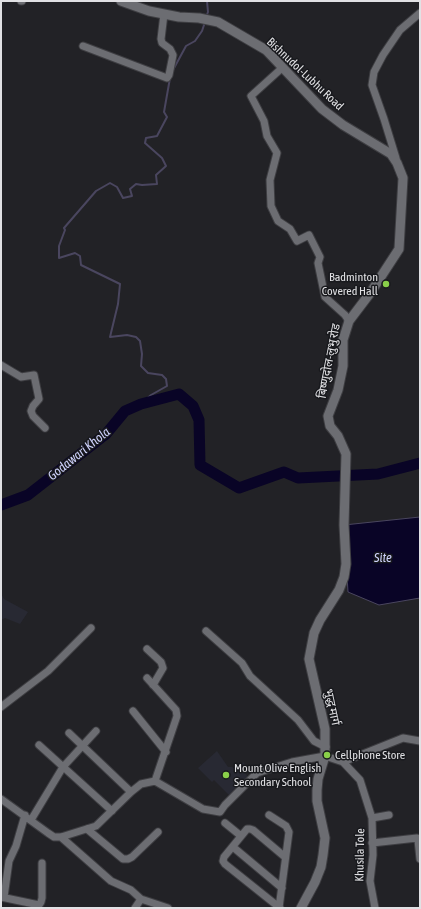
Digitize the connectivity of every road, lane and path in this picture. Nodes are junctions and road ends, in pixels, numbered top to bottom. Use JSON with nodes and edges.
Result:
{"nodes":[{"id":1,"x":121,"y":1,"type":"edge"},
{"id":2,"x":420,"y":13,"type":"edge"},
{"id":3,"x":164,"y":14,"type":"junction"},
{"id":4,"x":83,"y":46,"type":"dead end"},
{"id":5,"x":282,"y":68,"type":"junction"},
{"id":6,"x":397,"y":163,"type":"junction"},
{"id":7,"x":348,"y":322,"type":"junction"},
{"id":8,"x":1,"y":365,"type":"edge"},
{"id":9,"x":45,"y":428,"type":"dead end"},
{"id":10,"x":346,"y":455,"type":"joint"},
{"id":11,"x":91,"y":628,"type":"dead end"},
{"id":12,"x":206,"y":631,"type":"dead end"},
{"id":13,"x":147,"y":649,"type":"dead end"},
{"id":14,"x":147,"y":678,"type":"dead end"},
{"id":15,"x":153,"y":685,"type":"junction"},
{"id":16,"x":1,"y":707,"type":"edge"},
{"id":17,"x":133,"y":711,"type":"dead end"},
{"id":18,"x":96,"y":732,"type":"dead end"},
{"id":19,"x":69,"y":733,"type":"dead end"},
{"id":20,"x":420,"y":741,"type":"edge"},
{"id":21,"x":39,"y":745,"type":"dead end"},
{"id":22,"x":82,"y":746,"type":"junction"},
{"id":23,"x":325,"y":751,"type":"junction"},
{"id":24,"x":166,"y":752,"type":"junction"},
{"id":25,"x":343,"y":762,"type":"junction"},
{"id":26,"x":63,"y":767,"type":"junction"},
{"id":27,"x":156,"y":781,"type":"junction"},
{"id":28,"x":131,"y":792,"type":"junction"},
{"id":29,"x":1,"y":798,"type":"edge"},
{"id":30,"x":112,"y":811,"type":"junction"},
{"id":31,"x":269,"y":815,"type":"dead end"},
{"id":32,"x":389,"y":815,"type":"dead end"},
{"id":33,"x":28,"y":818,"type":"junction"},
{"id":34,"x":372,"y":818,"type":"junction"},
{"id":35,"x":225,"y":823,"type":"dead end"},
{"id":36,"x":87,"y":829,"type":"junction"},
{"id":37,"x":158,"y":832,"type":"dead end"},
{"id":38,"x":241,"y":836,"type":"junction"},
{"id":39,"x":61,"y":837,"type":"junction"},
{"id":40,"x":372,"y":843,"type":"junction"},
{"id":41,"x":232,"y":848,"type":"junction"},
{"id":42,"x":286,"y":857,"type":"junction"},
{"id":43,"x":420,"y":859,"type":"edge"},
{"id":44,"x":42,"y":863,"type":"dead end"},
{"id":45,"x":282,"y":888,"type":"junction"},
{"id":46,"x":3,"y":897,"type":"edge"},
{"id":47,"x":141,"y":899,"type":"junction"},
{"id":48,"x":135,"y":908,"type":"edge"},
{"id":49,"x":168,"y":908,"type":"edge"},
{"id":50,"x":279,"y":908,"type":"edge"},
{"id":51,"x":301,"y":908,"type":"edge"},
{"id":52,"x":375,"y":908,"type":"edge"}],
"edges":[{"from":1,"to":3,"type":"street"},
{"from":2,"to":6,"type":"street"},
{"from":3,"to":4,"type":"street"},
{"from":3,"to":5,"type":"street","name":"Bishnudol-Lubhu Road"},
{"from":5,"to":6,"type":"street","name":"Bishnudol-Lubhu Road"},
{"from":5,"to":7,"type":"street"},
{"from":6,"to":7,"type":"street","name":"बिष्णुदोल-लुभु रोड"},
{"from":7,"to":10,"type":"street","name":"बिष्णुदोल-लुभु रोड"},
{"from":8,"to":9,"type":"street"},
{"from":10,"to":23,"type":"street","name":"भुद्ध मार्ग"},
{"from":11,"to":16,"type":"street"},
{"from":12,"to":23,"type":"street"},
{"from":13,"to":15,"type":"street"},
{"from":14,"to":15,"type":"street"},
{"from":15,"to":24,"type":"street"},
{"from":17,"to":24,"type":"street"},
{"from":18,"to":22,"type":"street"},
{"from":19,"to":22,"type":"street"},
{"from":20,"to":25,"type":"street"},
{"from":21,"to":26,"type":"street"},
{"from":22,"to":26,"type":"street"},
{"from":22,"to":28,"type":"street"},
{"from":23,"to":25,"type":"street"},
{"from":23,"to":27,"type":"street"},
{"from":23,"to":51,"type":"street","name":"भुद्ध मार्ग"},
{"from":24,"to":27,"type":"street"},
{"from":25,"to":34,"type":"street","name":"Khusila Tole"},
{"from":26,"to":30,"type":"street"},
{"from":26,"to":33,"type":"street"},
{"from":27,"to":28,"type":"street"},
{"from":28,"to":30,"type":"street"},
{"from":29,"to":33,"type":"street"},
{"from":30,"to":36,"type":"street"},
{"from":31,"to":42,"type":"street"},
{"from":32,"to":34,"type":"street"},
{"from":33,"to":39,"type":"street"},
{"from":33,"to":46,"type":"street"},
{"from":34,"to":40,"type":"street","name":"Khusila Tole"},
{"from":35,"to":38,"type":"street"},
{"from":36,"to":37,"type":"street"},
{"from":36,"to":39,"type":"street"},
{"from":38,"to":41,"type":"street"},
{"from":38,"to":42,"type":"street"},
{"from":39,"to":47,"type":"street"},
{"from":40,"to":43,"type":"street"},
{"from":40,"to":52,"type":"street","name":"Khusila Tole"},
{"from":41,"to":45,"type":"street"},
{"from":41,"to":50,"type":"street"},
{"from":42,"to":45,"type":"street"},
{"from":44,"to":46,"type":"street"},
{"from":45,"to":50,"type":"street"},
{"from":47,"to":48,"type":"street"},
{"from":47,"to":49,"type":"street"}]}
